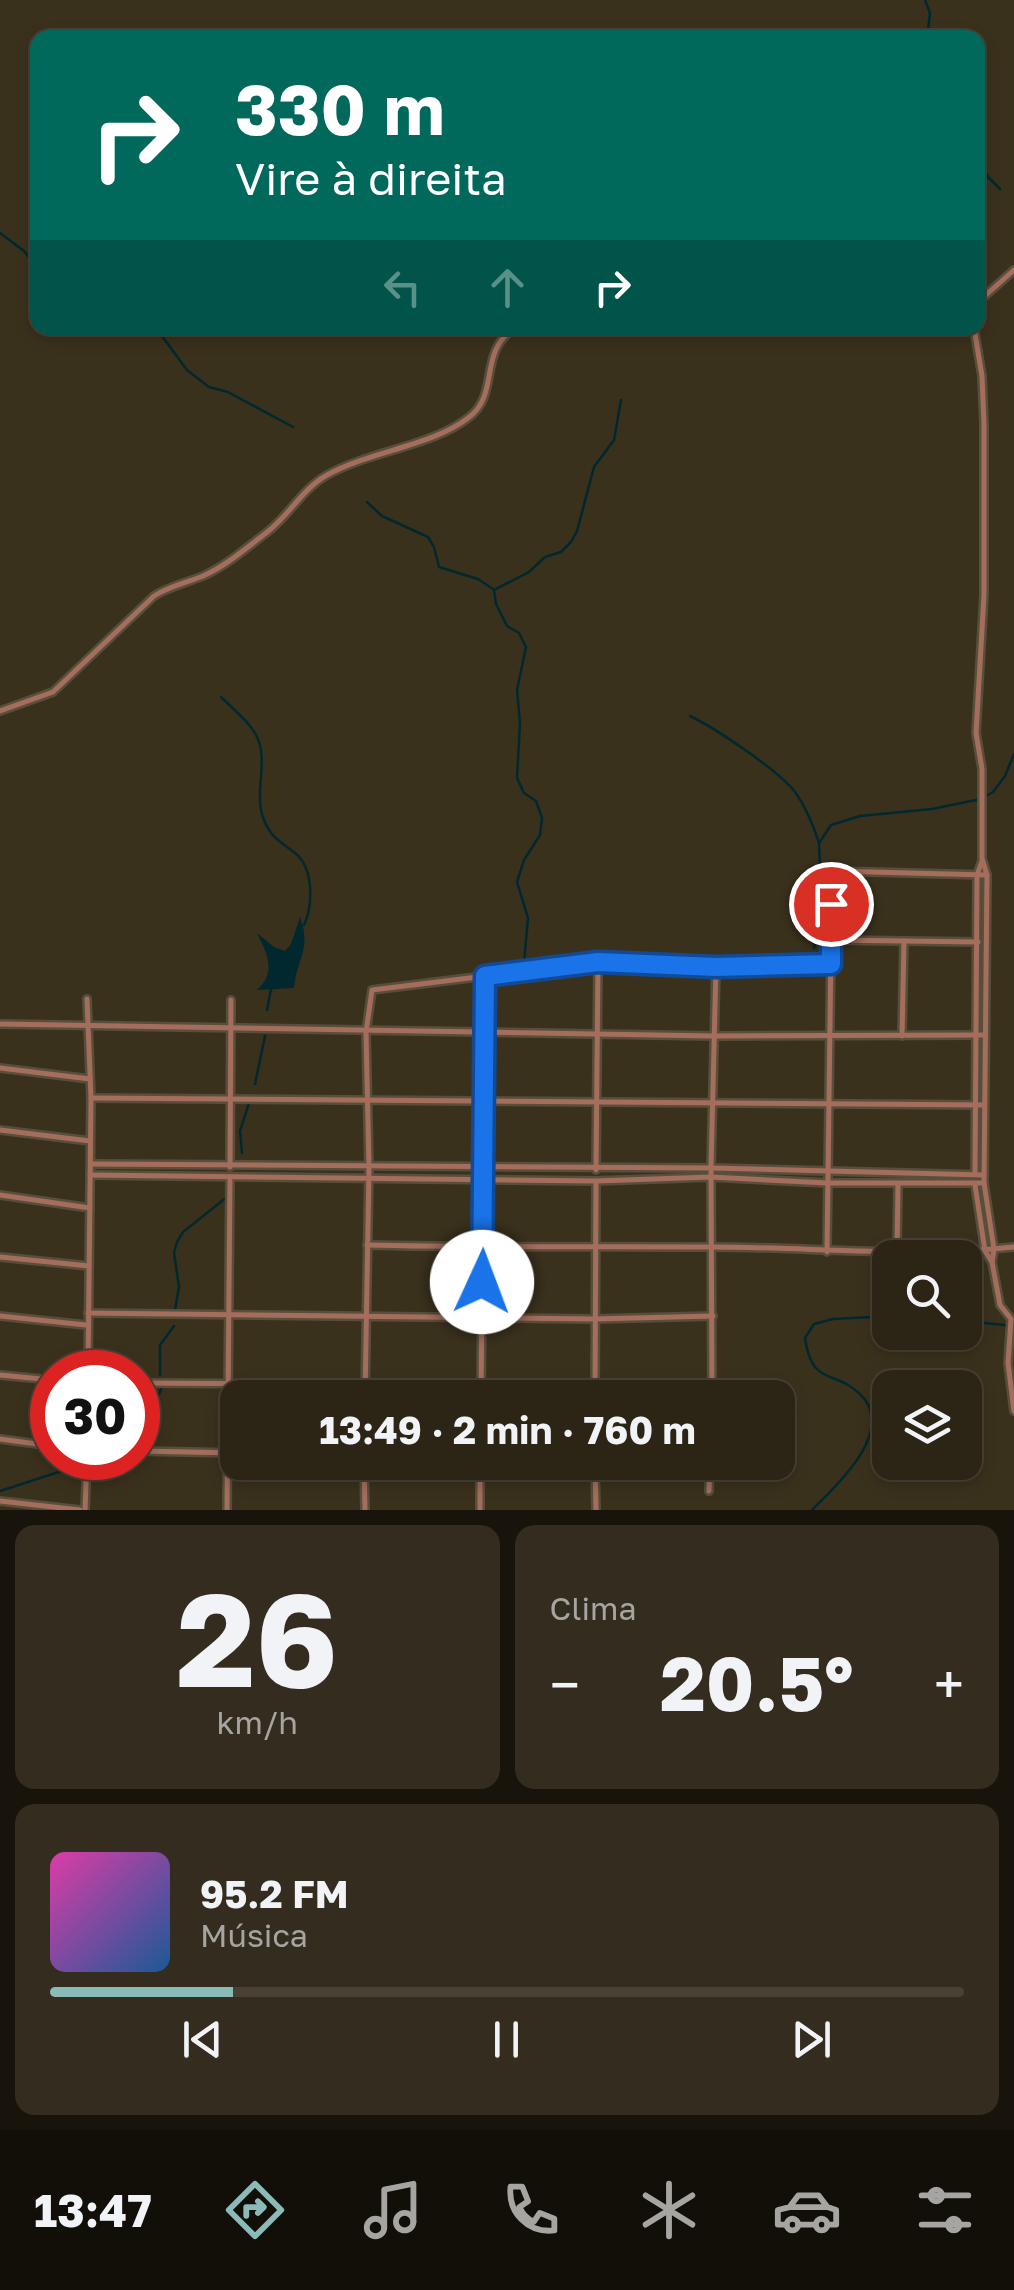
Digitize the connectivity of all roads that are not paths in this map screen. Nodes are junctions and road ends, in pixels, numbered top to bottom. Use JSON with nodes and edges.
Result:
{"nodes":[{"id":1,"x":1014,"y":270,"type":"edge"},
{"id":2,"x":985,"y":296,"type":"edge"},
{"id":3,"x":508,"y":335,"type":"edge"},
{"id":4,"x":975,"y":335,"type":"edge"},
{"id":5,"x":0,"y":711,"type":"edge"},
{"id":6,"x":982,"y":858,"type":"junction"},
{"id":7,"x":977,"y":875,"type":"junction"},
{"id":8,"x":987,"y":875,"type":"junction"},
{"id":9,"x":830,"y":940,"type":"junction"},
{"id":10,"x":904,"y":942,"type":"junction"},
{"id":11,"x":977,"y":942,"type":"junction"},
{"id":12,"x":986,"y":942,"type":"junction"},
{"id":13,"x":598,"y":962,"type":"junction"},
{"id":14,"x":831,"y":964,"type":"junction"},
{"id":15,"x":716,"y":967,"type":"junction"},
{"id":16,"x":485,"y":976,"type":"junction"},
{"id":17,"x":87,"y":998,"type":"dead end"},
{"id":18,"x":232,"y":1000,"type":"dead end"},
{"id":19,"x":0,"y":1024,"type":"edge"},
{"id":20,"x":88,"y":1025,"type":"junction"},
{"id":21,"x":232,"y":1029,"type":"junction"},
{"id":22,"x":484,"y":1031,"type":"junction"},
{"id":23,"x":366,"y":1032,"type":"junction"},
{"id":24,"x":598,"y":1032,"type":"junction"},
{"id":25,"x":830,"y":1034,"type":"junction"},
{"id":26,"x":977,"y":1035,"type":"junction"},
{"id":27,"x":985,"y":1035,"type":"junction"},
{"id":28,"x":713,"y":1036,"type":"junction"},
{"id":29,"x":902,"y":1036,"type":"junction"},
{"id":30,"x":0,"y":1068,"type":"edge"},
{"id":31,"x":90,"y":1079,"type":"junction"},
{"id":32,"x":91,"y":1098,"type":"junction"},
{"id":33,"x":231,"y":1098,"type":"junction"},
{"id":34,"x":368,"y":1100,"type":"junction"},
{"id":35,"x":483,"y":1101,"type":"junction"},
{"id":36,"x":595,"y":1102,"type":"junction"},
{"id":37,"x":712,"y":1102,"type":"junction"},
{"id":38,"x":829,"y":1104,"type":"junction"},
{"id":39,"x":975,"y":1105,"type":"junction"},
{"id":40,"x":984,"y":1105,"type":"junction"},
{"id":41,"x":0,"y":1130,"type":"edge"},
{"id":42,"x":90,"y":1141,"type":"junction"},
{"id":43,"x":91,"y":1164,"type":"junction"},
{"id":44,"x":230,"y":1166,"type":"junction"},
{"id":45,"x":369,"y":1168,"type":"junction"},
{"id":46,"x":483,"y":1168,"type":"junction"},
{"id":47,"x":711,"y":1168,"type":"junction"},
{"id":48,"x":596,"y":1169,"type":"junction"},
{"id":49,"x":828,"y":1172,"type":"junction"},
{"id":50,"x":898,"y":1174,"type":"junction"},
{"id":51,"x":90,"y":1175,"type":"junction"},
{"id":52,"x":975,"y":1175,"type":"junction"},
{"id":53,"x":984,"y":1175,"type":"junction"},
{"id":54,"x":711,"y":1177,"type":"junction"},
{"id":55,"x":230,"y":1178,"type":"junction"},
{"id":56,"x":368,"y":1178,"type":"junction"},
{"id":57,"x":484,"y":1180,"type":"junction"},
{"id":58,"x":596,"y":1180,"type":"junction"},
{"id":59,"x":828,"y":1183,"type":"junction"},
{"id":60,"x":898,"y":1184,"type":"junction"},
{"id":61,"x":975,"y":1184,"type":"junction"},
{"id":62,"x":984,"y":1184,"type":"junction"},
{"id":63,"x":0,"y":1195,"type":"edge"},
{"id":64,"x":90,"y":1208,"type":"junction"},
{"id":65,"x":897,"y":1240,"type":"edge"},
{"id":66,"x":367,"y":1245,"type":"junction"},
{"id":67,"x":713,"y":1246,"type":"junction"},
{"id":68,"x":1014,"y":1247,"type":"edge"},
{"id":69,"x":483,"y":1248,"type":"junction"},
{"id":70,"x":594,"y":1248,"type":"junction"},
{"id":71,"x":994,"y":1250,"type":"junction"},
{"id":72,"x":872,"y":1251,"type":"edge"},
{"id":73,"x":985,"y":1251,"type":"junction"},
{"id":74,"x":827,"y":1252,"type":"junction"},
{"id":75,"x":0,"y":1257,"type":"edge"},
{"id":76,"x":992,"y":1262,"type":"junction"},
{"id":77,"x":89,"y":1266,"type":"junction"},
{"id":78,"x":88,"y":1313,"type":"junction"},
{"id":79,"x":229,"y":1314,"type":"junction"},
{"id":80,"x":0,"y":1316,"type":"edge"},
{"id":81,"x":366,"y":1316,"type":"junction"},
{"id":82,"x":713,"y":1316,"type":"junction"},
{"id":83,"x":481,"y":1317,"type":"junction"},
{"id":84,"x":594,"y":1319,"type":"junction"},
{"id":85,"x":88,"y":1325,"type":"junction"},
{"id":86,"x":88,"y":1350,"type":"edge"},
{"id":87,"x":0,"y":1375,"type":"edge"},
{"id":88,"x":30,"y":1378,"type":"edge"},
{"id":89,"x":227,"y":1380,"type":"edge"},
{"id":90,"x":366,"y":1380,"type":"edge"},
{"id":91,"x":481,"y":1380,"type":"edge"},
{"id":92,"x":596,"y":1380,"type":"edge"},
{"id":93,"x":712,"y":1380,"type":"edge"},
{"id":94,"x":160,"y":1383,"type":"edge"},
{"id":95,"x":220,"y":1383,"type":"edge"},
{"id":96,"x":1014,"y":1411,"type":"edge"},
{"id":97,"x":0,"y":1438,"type":"edge"},
{"id":98,"x":30,"y":1443,"type":"edge"},
{"id":99,"x":160,"y":1451,"type":"edge"},
{"id":100,"x":220,"y":1453,"type":"edge"},
{"id":101,"x":85,"y":1480,"type":"edge"},
{"id":102,"x":228,"y":1480,"type":"edge"},
{"id":103,"x":364,"y":1480,"type":"edge"},
{"id":104,"x":480,"y":1480,"type":"edge"},
{"id":105,"x":595,"y":1480,"type":"edge"},
{"id":106,"x":709,"y":1480,"type":"edge"},
{"id":107,"x":709,"y":1491,"type":"dead end"},
{"id":108,"x":0,"y":1501,"type":"edge"},
{"id":109,"x":82,"y":1510,"type":"edge"},
{"id":110,"x":227,"y":1510,"type":"edge"},
{"id":111,"x":364,"y":1510,"type":"edge"},
{"id":112,"x":480,"y":1510,"type":"edge"},
{"id":113,"x":596,"y":1510,"type":"edge"}],
"edges":[{"from":1,"to":2,"type":"street"},
{"from":3,"to":5,"type":"street"},
{"from":4,"to":6,"type":"street"},
{"from":6,"to":7,"type":"street"},
{"from":6,"to":8,"type":"street"},
{"from":7,"to":8,"type":"street"},
{"from":7,"to":9,"type":"street"},
{"from":7,"to":11,"type":"street"},
{"from":8,"to":12,"type":"street"},
{"from":9,"to":10,"type":"street"},
{"from":9,"to":14,"type":"street"},
{"from":10,"to":11,"type":"street"},
{"from":10,"to":29,"type":"street"},
{"from":11,"to":12,"type":"street"},
{"from":11,"to":26,"type":"street"},
{"from":12,"to":27,"type":"street"},
{"from":13,"to":15,"type":"street"},
{"from":13,"to":16,"type":"street"},
{"from":13,"to":24,"type":"street"},
{"from":14,"to":15,"type":"street"},
{"from":14,"to":25,"type":"street"},
{"from":15,"to":28,"type":"street"},
{"from":16,"to":22,"type":"street"},
{"from":16,"to":23,"type":"street"},
{"from":17,"to":20,"type":"street"},
{"from":18,"to":21,"type":"street"},
{"from":19,"to":20,"type":"street"},
{"from":20,"to":21,"type":"street"},
{"from":20,"to":31,"type":"street"},
{"from":21,"to":23,"type":"street"},
{"from":21,"to":33,"type":"street"},
{"from":22,"to":23,"type":"street"},
{"from":22,"to":24,"type":"street"},
{"from":22,"to":35,"type":"street"},
{"from":23,"to":34,"type":"street"},
{"from":24,"to":28,"type":"street"},
{"from":24,"to":36,"type":"street"},
{"from":25,"to":28,"type":"street"},
{"from":25,"to":29,"type":"street"},
{"from":25,"to":38,"type":"street"},
{"from":26,"to":27,"type":"street"},
{"from":26,"to":29,"type":"street"},
{"from":26,"to":39,"type":"street"},
{"from":27,"to":40,"type":"street"},
{"from":28,"to":37,"type":"street"},
{"from":30,"to":31,"type":"street"},
{"from":31,"to":32,"type":"street"},
{"from":32,"to":33,"type":"street"},
{"from":32,"to":42,"type":"street"},
{"from":33,"to":34,"type":"street"},
{"from":33,"to":44,"type":"street"},
{"from":34,"to":35,"type":"street"},
{"from":34,"to":45,"type":"street"},
{"from":35,"to":36,"type":"street"},
{"from":35,"to":46,"type":"street"},
{"from":36,"to":37,"type":"street"},
{"from":36,"to":48,"type":"street"},
{"from":37,"to":38,"type":"street"},
{"from":37,"to":47,"type":"street"},
{"from":38,"to":39,"type":"street"},
{"from":38,"to":49,"type":"street"},
{"from":39,"to":40,"type":"street"},
{"from":39,"to":52,"type":"street"},
{"from":40,"to":53,"type":"street"},
{"from":41,"to":42,"type":"street"},
{"from":42,"to":43,"type":"street"},
{"from":43,"to":44,"type":"street"},
{"from":43,"to":51,"type":"street"},
{"from":44,"to":45,"type":"street"},
{"from":44,"to":55,"type":"street"},
{"from":45,"to":46,"type":"street"},
{"from":45,"to":56,"type":"street"},
{"from":46,"to":48,"type":"street"},
{"from":46,"to":57,"type":"street"},
{"from":47,"to":48,"type":"street"},
{"from":47,"to":49,"type":"street"},
{"from":47,"to":54,"type":"street"},
{"from":48,"to":58,"type":"street"},
{"from":49,"to":50,"type":"street"},
{"from":49,"to":59,"type":"street"},
{"from":50,"to":52,"type":"street"},
{"from":50,"to":60,"type":"street"},
{"from":51,"to":55,"type":"street"},
{"from":51,"to":64,"type":"street"},
{"from":52,"to":53,"type":"street"},
{"from":52,"to":61,"type":"street"},
{"from":53,"to":62,"type":"street"},
{"from":54,"to":58,"type":"street"},
{"from":54,"to":59,"type":"street"},
{"from":54,"to":67,"type":"street"},
{"from":55,"to":56,"type":"street"},
{"from":55,"to":79,"type":"street"},
{"from":56,"to":57,"type":"street"},
{"from":56,"to":66,"type":"street"},
{"from":57,"to":58,"type":"street"},
{"from":57,"to":69,"type":"street"},
{"from":58,"to":70,"type":"street"},
{"from":59,"to":60,"type":"street"},
{"from":59,"to":74,"type":"street"},
{"from":60,"to":61,"type":"street"},
{"from":60,"to":65,"type":"street"},
{"from":61,"to":62,"type":"street"},
{"from":61,"to":73,"type":"street"},
{"from":62,"to":71,"type":"street"},
{"from":63,"to":64,"type":"street"},
{"from":64,"to":77,"type":"street"},
{"from":66,"to":69,"type":"street"},
{"from":66,"to":81,"type":"street"},
{"from":67,"to":70,"type":"street"},
{"from":67,"to":74,"type":"street"},
{"from":67,"to":82,"type":"street"},
{"from":68,"to":71,"type":"street"},
{"from":69,"to":70,"type":"street"},
{"from":69,"to":83,"type":"street"},
{"from":70,"to":84,"type":"street"},
{"from":71,"to":73,"type":"street"},
{"from":71,"to":76,"type":"street"},
{"from":72,"to":74,"type":"street"},
{"from":73,"to":76,"type":"street"},
{"from":75,"to":77,"type":"street"},
{"from":76,"to":96,"type":"street"},
{"from":77,"to":78,"type":"street"},
{"from":78,"to":79,"type":"street"},
{"from":78,"to":85,"type":"street"},
{"from":79,"to":81,"type":"street"},
{"from":79,"to":89,"type":"street"},
{"from":80,"to":85,"type":"street"},
{"from":81,"to":83,"type":"street"},
{"from":81,"to":90,"type":"street"},
{"from":82,"to":84,"type":"street"},
{"from":82,"to":93,"type":"street"},
{"from":83,"to":84,"type":"street"},
{"from":83,"to":91,"type":"street"},
{"from":84,"to":92,"type":"street"},
{"from":85,"to":86,"type":"street"},
{"from":87,"to":88,"type":"street"},
{"from":94,"to":95,"type":"street"},
{"from":97,"to":98,"type":"street"},
{"from":99,"to":100,"type":"street"},
{"from":101,"to":109,"type":"street"},
{"from":102,"to":110,"type":"street"},
{"from":103,"to":111,"type":"street"},
{"from":104,"to":112,"type":"street"},
{"from":105,"to":113,"type":"street"},
{"from":106,"to":107,"type":"street"},
{"from":108,"to":109,"type":"street"}]}
